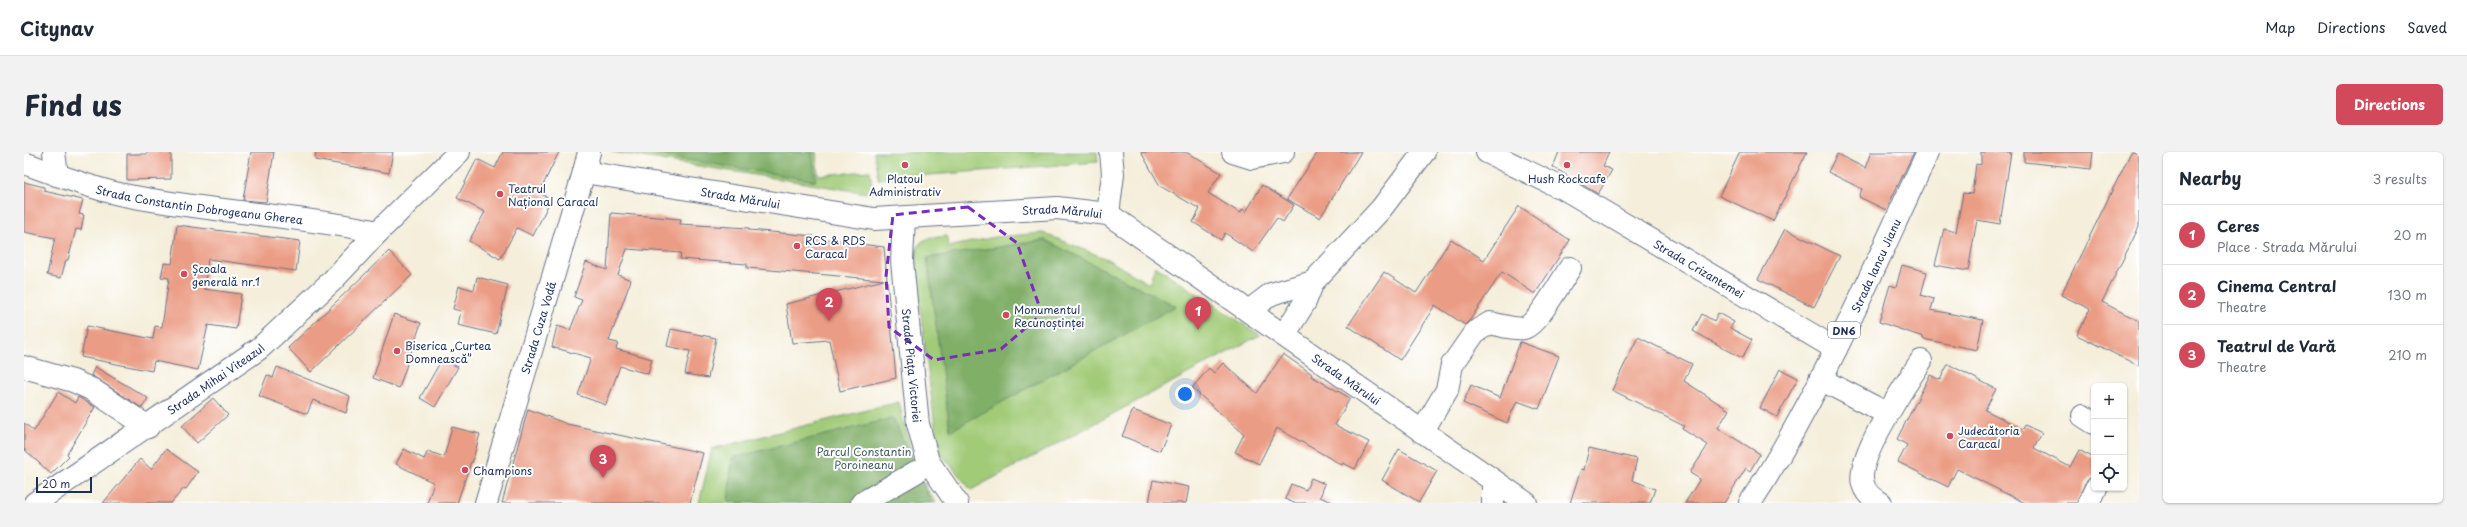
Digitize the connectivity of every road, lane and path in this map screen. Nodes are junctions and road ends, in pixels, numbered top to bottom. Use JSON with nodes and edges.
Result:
{"nodes":[{"id":1,"x":54,"y":152,"type":"edge"},
{"id":2,"x":459,"y":152,"type":"edge"},
{"id":3,"x":1111,"y":152,"type":"edge"},
{"id":4,"x":1233,"y":152,"type":"edge"},
{"id":5,"x":1284,"y":152,"type":"edge"},
{"id":6,"x":1424,"y":152,"type":"edge"},
{"id":7,"x":1487,"y":152,"type":"edge"},
{"id":8,"x":1928,"y":152,"type":"edge"},
{"id":9,"x":586,"y":162,"type":"edge"},
{"id":10,"x":24,"y":163,"type":"edge"},
{"id":11,"x":57,"y":175,"type":"junction"},
{"id":12,"x":1108,"y":214,"type":"junction"},
{"id":13,"x":904,"y":218,"type":"junction"},
{"id":14,"x":378,"y":232,"type":"junction"},
{"id":15,"x":1570,"y":268,"type":"dead end"},
{"id":16,"x":1313,"y":282,"type":"junction"},
{"id":17,"x":1250,"y":310,"type":"junction"},
{"id":18,"x":1284,"y":335,"type":"junction"},
{"id":19,"x":1836,"y":349,"type":"junction"},
{"id":20,"x":1921,"y":360,"type":"dead end"},
{"id":21,"x":24,"y":367,"type":"edge"},
{"id":22,"x":1820,"y":379,"type":"junction"},
{"id":23,"x":1888,"y":414,"type":"junction"},
{"id":24,"x":148,"y":427,"type":"junction"},
{"id":25,"x":1422,"y":432,"type":"junction"},
{"id":26,"x":916,"y":472,"type":"dead end"},
{"id":27,"x":2095,"y":491,"type":"edge"},
{"id":28,"x":1493,"y":493,"type":"edge"},
{"id":29,"x":35,"y":503,"type":"edge"},
{"id":30,"x":486,"y":503,"type":"edge"},
{"id":31,"x":862,"y":503,"type":"edge"},
{"id":32,"x":957,"y":503,"type":"edge"},
{"id":33,"x":1526,"y":503,"type":"edge"},
{"id":34,"x":1750,"y":503,"type":"edge"},
{"id":35,"x":1881,"y":503,"type":"edge"},
{"id":36,"x":2089,"y":503,"type":"edge"}],
"edges":[{"from":1,"to":11,"type":"main road"},
{"from":2,"to":14,"type":"main road","name":"Strada Mihai Viteazul"},
{"from":3,"to":12,"type":"main road"},
{"from":4,"to":5,"type":"main road"},
{"from":6,"to":16,"type":"main road"},
{"from":7,"to":19,"type":"main road","name":"Strada Crizantemei"},
{"from":8,"to":19,"type":"main road","name":"Strada Iancu Jianu","number":"DN6"},
{"from":9,"to":13,"type":"main road","name":"Strada Mărului"},
{"from":9,"to":30,"type":"main road","name":"Strada Cuza Vodă"},
{"from":10,"to":11,"type":"main road","name":"Strada Constantin Dobrogeanu Gherea"},
{"from":11,"to":14,"type":"main road","name":"Strada Constantin Dobrogeanu Gherea"},
{"from":12,"to":13,"type":"main road","name":"Strada Mărului"},
{"from":12,"to":17,"type":"main road","name":"Strada Mărului"},
{"from":13,"to":32,"type":"main road","name":"Strada Piața Victoriei"},
{"from":14,"to":24,"type":"main road","name":"Strada Mihai Viteazul"},
{"from":15,"to":25,"type":"main road"},
{"from":16,"to":17,"type":"main road"},
{"from":16,"to":18,"type":"main road"},
{"from":17,"to":18,"type":"main road","name":"Strada Mărului"},
{"from":18,"to":25,"type":"main road","name":"Strada Mărului"},
{"from":19,"to":22,"type":"main road","name":"Strada Iancu Jianu","number":"DN6"},
{"from":20,"to":23,"type":"main road"},
{"from":21,"to":24,"type":"main road"},
{"from":22,"to":23,"type":"main road"},
{"from":22,"to":34,"type":"main road","name":"Strada Iancu Jianu","number":"DN6"},
{"from":23,"to":35,"type":"main road"},
{"from":24,"to":29,"type":"main road","name":"Strada Mihai Viteazul"},
{"from":25,"to":28,"type":"main road","name":"Strada Mărului"},
{"from":26,"to":31,"type":"main road"},
{"from":27,"to":36,"type":"main road"},
{"from":28,"to":33,"type":"main road","name":"Strada Mărului"}]}
